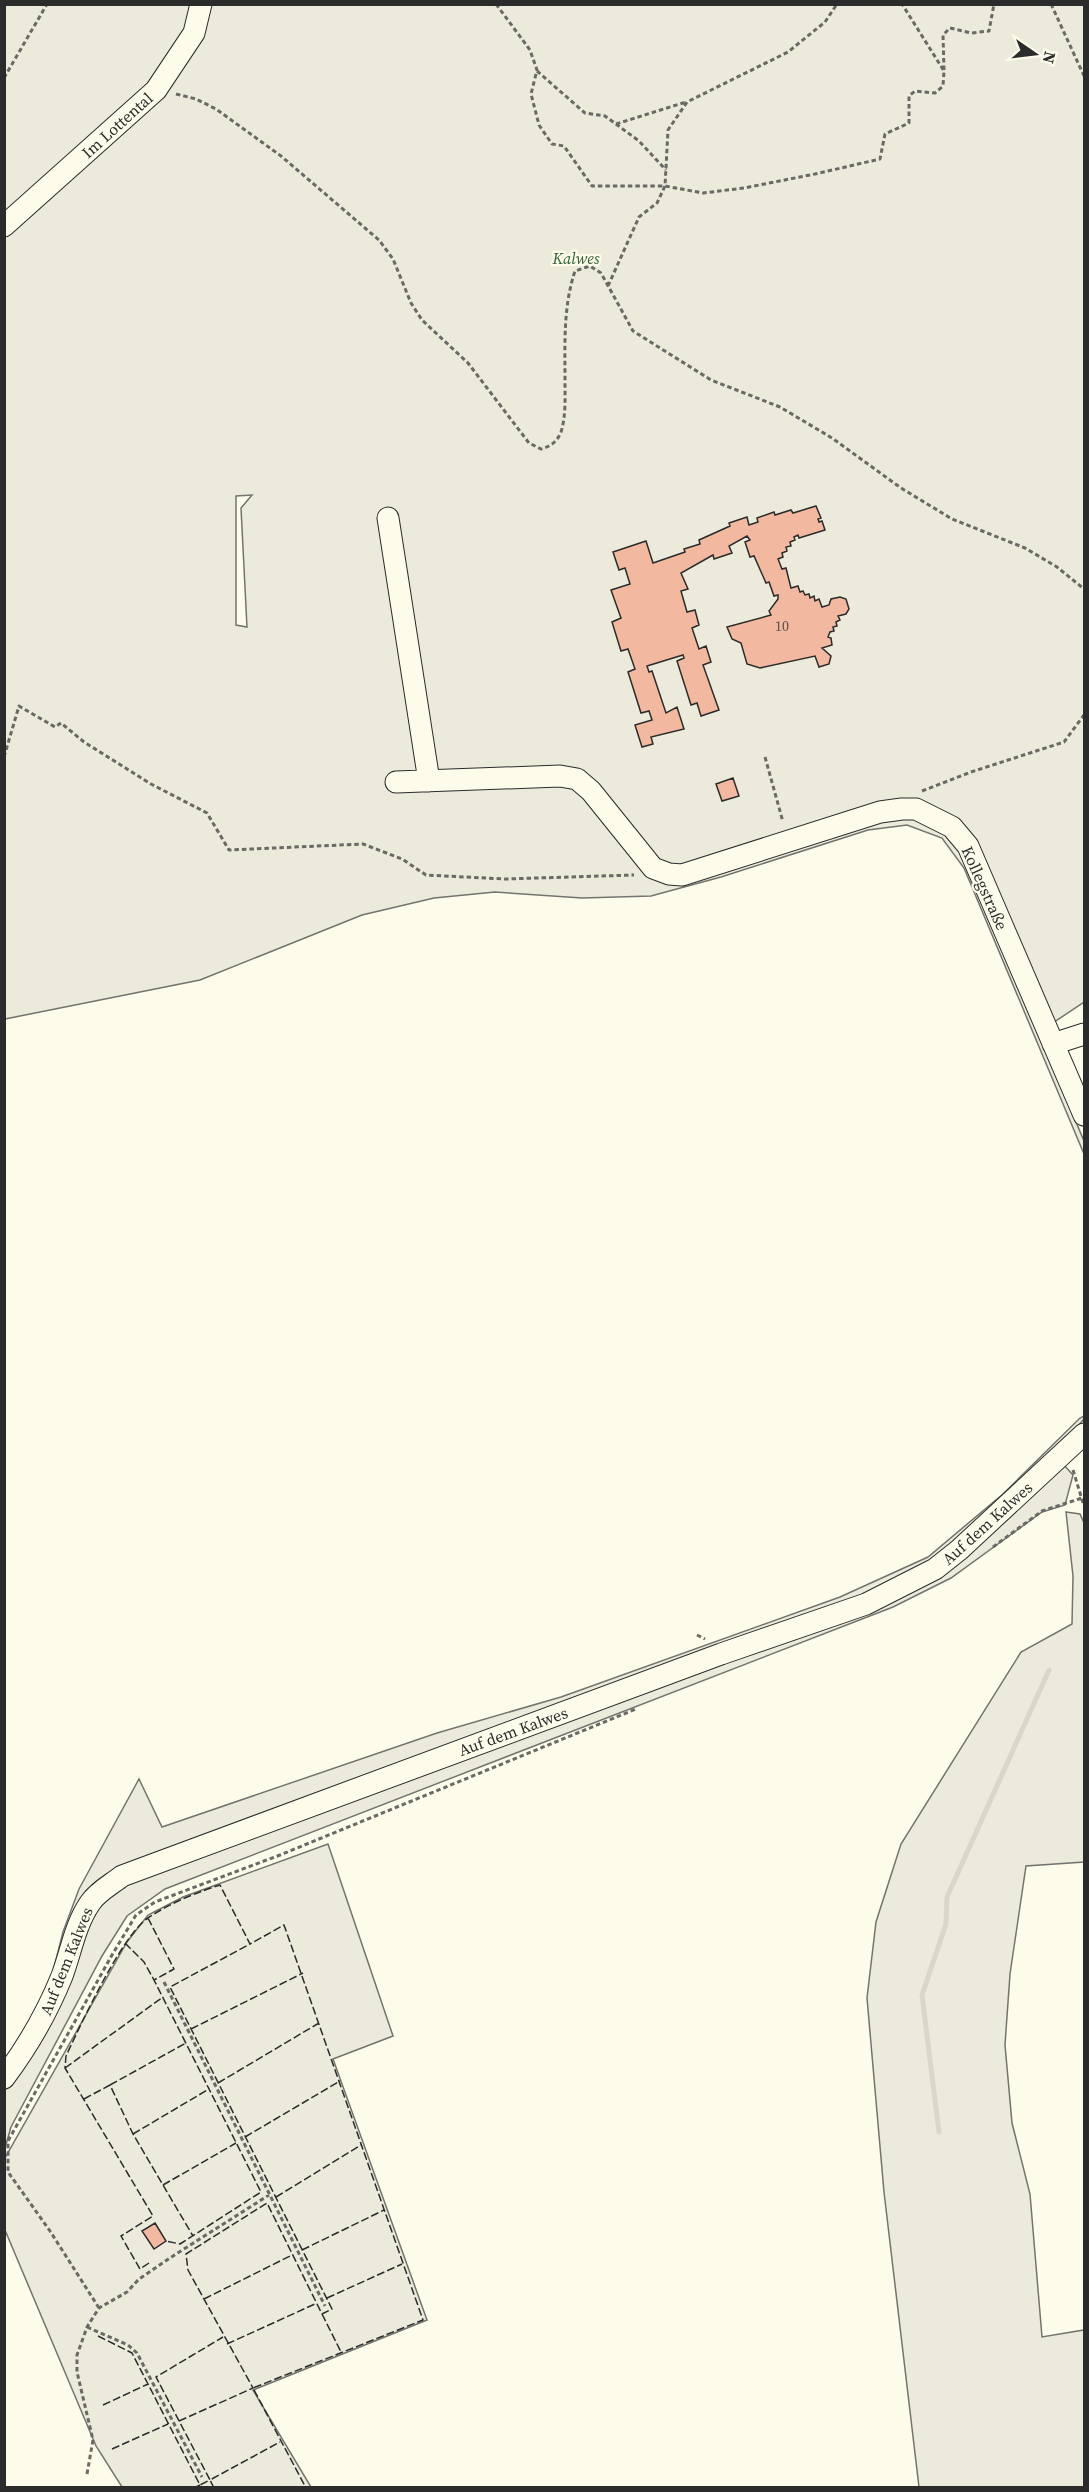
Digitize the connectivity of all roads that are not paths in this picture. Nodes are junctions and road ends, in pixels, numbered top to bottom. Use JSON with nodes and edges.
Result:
{"nodes":[{"id":1,"x":201,"y":4,"type":"edge"},
{"id":2,"x":4,"y":226,"type":"edge"},
{"id":3,"x":388,"y":518,"type":"dead end"},
{"id":4,"x":429,"y":781,"type":"junction"},
{"id":5,"x":396,"y":782,"type":"dead end"},
{"id":6,"x":1084,"y":1034,"type":"edge"},
{"id":7,"x":1053,"y":1044,"type":"junction"},
{"id":8,"x":1084,"y":1114,"type":"edge"},
{"id":9,"x":1084,"y":1434,"type":"edge"},
{"id":10,"x":4,"y":2078,"type":"edge"}],
"edges":[{"from":1,"to":2,"type":"street","name":"Im Lottental"},
{"from":3,"to":4,"type":"street"},
{"from":4,"to":5,"type":"street"},
{"from":4,"to":7,"type":"street","name":"Kollegstraße"},
{"from":6,"to":7,"type":"street"},
{"from":7,"to":8,"type":"street","name":"Kollegstraße"},
{"from":9,"to":10,"type":"street","name":"Auf dem Kalwes"}]}
